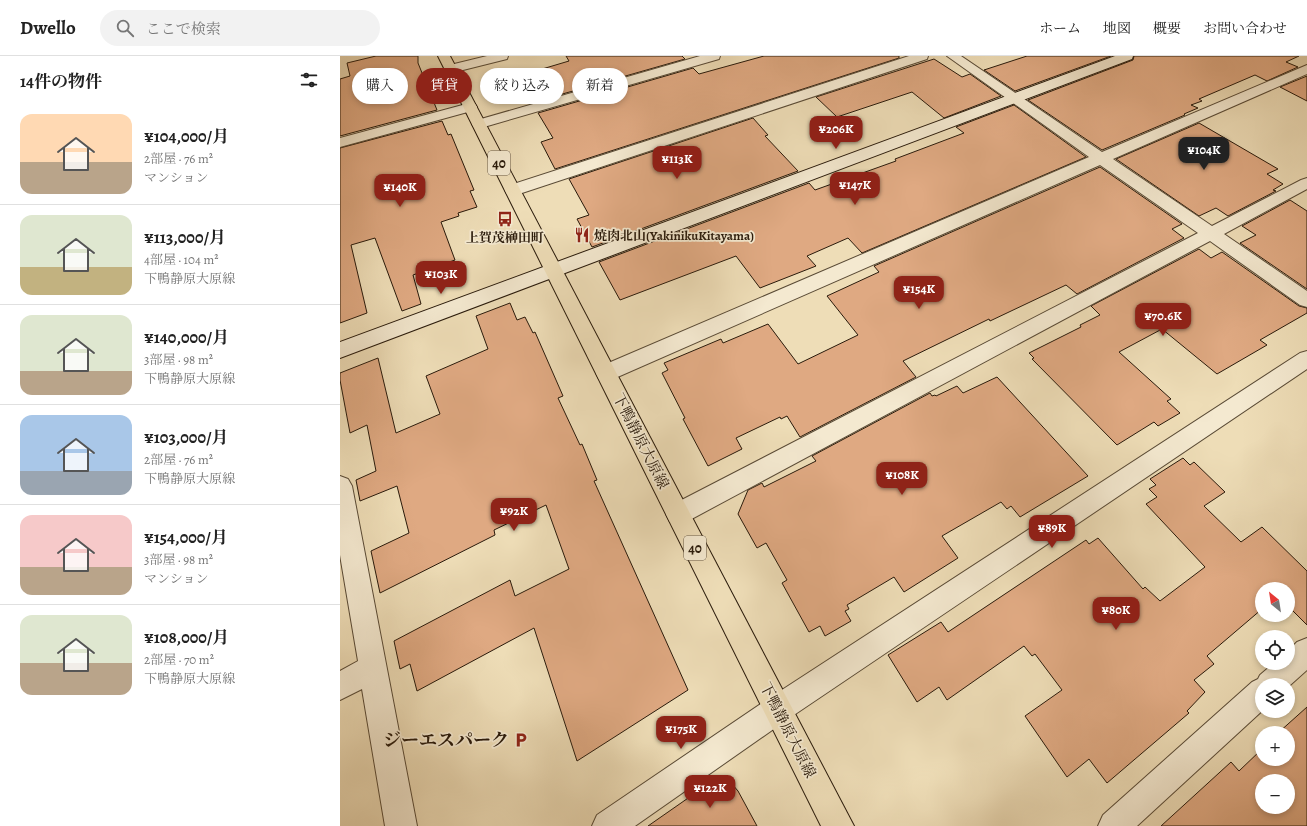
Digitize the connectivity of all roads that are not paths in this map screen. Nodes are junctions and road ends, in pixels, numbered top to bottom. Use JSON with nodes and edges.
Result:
{"nodes":[{"id":1,"x":502,"y":56,"type":"edge"},
{"id":2,"x":714,"y":56,"type":"edge"},
{"id":3,"x":922,"y":56,"type":"edge"},
{"id":4,"x":952,"y":56,"type":"edge"},
{"id":5,"x":1127,"y":56,"type":"edge"},
{"id":6,"x":448,"y":62,"type":"edge"},
{"id":7,"x":1307,"y":69,"type":"edge"},
{"id":8,"x":1014,"y":98,"type":"junction"},
{"id":9,"x":470,"y":107,"type":"junction"},
{"id":10,"x":479,"y":124,"type":"junction"},
{"id":11,"x":340,"y":142,"type":"edge"},
{"id":12,"x":1102,"y":158,"type":"junction"},
{"id":13,"x":1307,"y":183,"type":"edge"},
{"id":14,"x":513,"y":190,"type":"junction"},
{"id":15,"x":1211,"y":234,"type":"junction"},
{"id":16,"x":554,"y":270,"type":"junction"},
{"id":17,"x":1307,"y":300,"type":"edge"},
{"id":18,"x":340,"y":350,"type":"edge"},
{"id":19,"x":1307,"y":359,"type":"edge"},
{"id":20,"x":606,"y":373,"type":"junction"},
{"id":21,"x":340,"y":490,"type":"edge"},
{"id":22,"x":678,"y":514,"type":"junction"},
{"id":23,"x":1307,"y":652,"type":"edge"},
{"id":24,"x":373,"y":668,"type":"junction"},
{"id":25,"x":1278,"y":678,"type":"edge"},
{"id":26,"x":340,"y":686,"type":"edge"},
{"id":27,"x":1255,"y":698,"type":"edge"},
{"id":28,"x":778,"y":709,"type":"junction"},
{"id":29,"x":401,"y":826,"type":"edge"},
{"id":30,"x":608,"y":826,"type":"edge"},
{"id":31,"x":838,"y":826,"type":"edge"},
{"id":32,"x":1114,"y":826,"type":"edge"}],
"edges":[{"from":1,"to":6,"type":"street"},
{"from":2,"to":10,"type":"street"},
{"from":3,"to":14,"type":"street"},
{"from":4,"to":8,"type":"street"},
{"from":5,"to":8,"type":"street"},
{"from":6,"to":9,"type":"main road","name":"下鴨静原大原線","number":"40"},
{"from":7,"to":12,"type":"street"},
{"from":8,"to":12,"type":"street"},
{"from":8,"to":16,"type":"street"},
{"from":9,"to":10,"type":"main road","name":"下鴨静原大原線","number":"40"},
{"from":9,"to":11,"type":"street"},
{"from":10,"to":14,"type":"main road","name":"下鴨静原大原線","number":"40"},
{"from":12,"to":15,"type":"street"},
{"from":12,"to":20,"type":"street"},
{"from":13,"to":15,"type":"street"},
{"from":14,"to":16,"type":"main road","name":"下鴨静原大原線","number":"40"},
{"from":15,"to":17,"type":"street"},
{"from":15,"to":22,"type":"street"},
{"from":16,"to":18,"type":"street"},
{"from":16,"to":20,"type":"main road","name":"下鴨静原大原線","number":"40"},
{"from":19,"to":28,"type":"street"},
{"from":20,"to":22,"type":"main road","name":"下鴨静原大原線","number":"40"},
{"from":21,"to":24,"type":"street"},
{"from":22,"to":28,"type":"main road","name":"下鴨静原大原線","number":"40"},
{"from":23,"to":25,"type":"street"},
{"from":24,"to":26,"type":"street"},
{"from":24,"to":29,"type":"street"},
{"from":27,"to":32,"type":"street"},
{"from":28,"to":30,"type":"street"},
{"from":28,"to":31,"type":"main road","name":"下鴨静原大原線","number":"40"}]}
